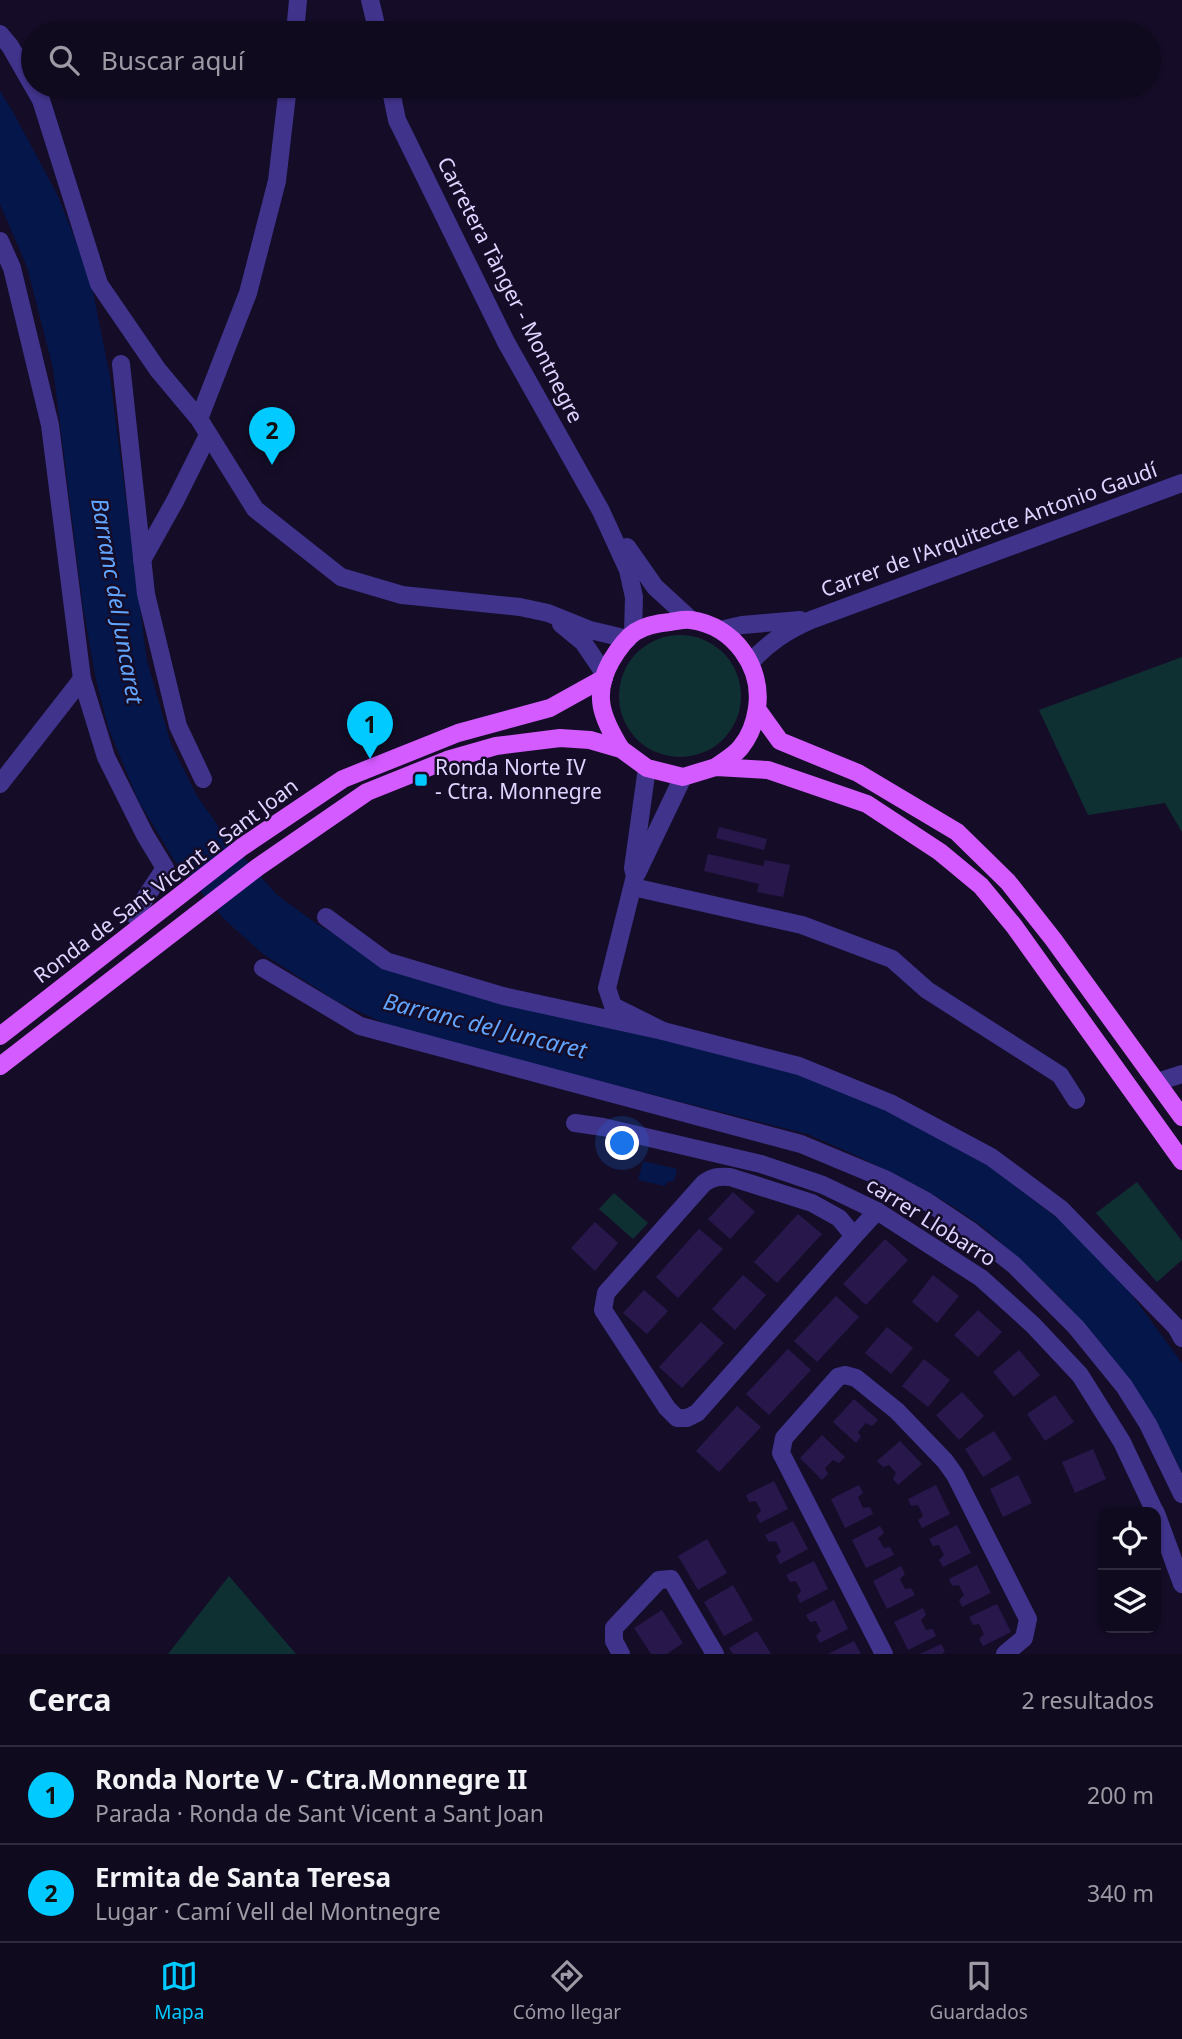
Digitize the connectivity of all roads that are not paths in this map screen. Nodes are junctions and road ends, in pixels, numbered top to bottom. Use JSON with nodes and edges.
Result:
{"nodes":[{"id":1,"x":299,"y":0,"type":"edge"},
{"id":2,"x":370,"y":0,"type":"edge"},
{"id":3,"x":296,"y":21,"type":"edge"},
{"id":4,"x":375,"y":21,"type":"edge"},
{"id":5,"x":0,"y":34,"type":"edge"},
{"id":6,"x":21,"y":65,"type":"edge"},
{"id":7,"x":40,"y":98,"type":"edge"},
{"id":8,"x":287,"y":98,"type":"edge"},
{"id":9,"x":392,"y":98,"type":"edge"},
{"id":10,"x":0,"y":242,"type":"edge"},
{"id":11,"x":121,"y":364,"type":"dead end"},
{"id":12,"x":204,"y":427,"type":"junction"},
{"id":13,"x":1182,"y":483,"type":"edge"},
{"id":14,"x":601,"y":511,"type":"junction"},
{"id":15,"x":142,"y":560,"type":"junction"},
{"id":16,"x":548,"y":613,"type":"junction"},
{"id":17,"x":691,"y":620,"type":"junction"},
{"id":18,"x":811,"y":620,"type":"junction"},
{"id":19,"x":720,"y":630,"type":"junction"},
{"id":20,"x":631,"y":636,"type":"junction"},
{"id":21,"x":750,"y":663,"type":"junction"},
{"id":22,"x":604,"y":676,"type":"junction"},
{"id":23,"x":82,"y":679,"type":"junction"},
{"id":24,"x":757,"y":709,"type":"junction"},
{"id":25,"x":621,"y":749,"type":"junction"},
{"id":26,"x":716,"y":767,"type":"junction"},
{"id":27,"x":647,"y":768,"type":"junction"},
{"id":28,"x":683,"y":777,"type":"junction"},
{"id":29,"x":203,"y":779,"type":"dead end"},
{"id":30,"x":0,"y":785,"type":"edge"},
{"id":31,"x":634,"y":882,"type":"junction"},
{"id":32,"x":134,"y":915,"type":"dead end"},
{"id":33,"x":326,"y":917,"type":"dead end"},
{"id":34,"x":263,"y":968,"type":"dead end"},
{"id":35,"x":663,"y":1031,"type":"junction"},
{"id":36,"x":0,"y":1036,"type":"edge"},
{"id":37,"x":0,"y":1066,"type":"edge"},
{"id":38,"x":1182,"y":1074,"type":"edge"},
{"id":39,"x":1157,"y":1082,"type":"junction"},
{"id":40,"x":1076,"y":1100,"type":"dead end"},
{"id":41,"x":1182,"y":1117,"type":"edge"},
{"id":42,"x":575,"y":1123,"type":"dead end"},
{"id":43,"x":1182,"y":1161,"type":"edge"},
{"id":44,"x":877,"y":1211,"type":"junction"},
{"id":45,"x":855,"y":1236,"type":"junction"},
{"id":46,"x":1182,"y":1338,"type":"edge"},
{"id":47,"x":1182,"y":1494,"type":"edge"},
{"id":48,"x":1153,"y":1507,"type":"edge"},
{"id":49,"x":1161,"y":1527,"type":"edge"},
{"id":50,"x":1182,"y":1584,"type":"edge"},
{"id":51,"x":621,"y":1654,"type":"edge"},
{"id":52,"x":715,"y":1654,"type":"edge"},
{"id":53,"x":884,"y":1654,"type":"edge"},
{"id":54,"x":1005,"y":1654,"type":"edge"}],
"edges":[{"from":1,"to":3,"type":"street"},
{"from":2,"to":4,"type":"street"},
{"from":5,"to":6,"type":"street"},
{"from":7,"to":12,"type":"street"},
{"from":8,"to":12,"type":"street"},
{"from":9,"to":14,"type":"street","name":"Carretera Tànger - Montnegre"},
{"from":10,"to":23,"type":"street"},
{"from":11,"to":15,"type":"street"},
{"from":12,"to":15,"type":"street"},
{"from":12,"to":16,"type":"street"},
{"from":13,"to":18,"type":"street","name":"Carrer de l'Arquitecte Antonio Gaudí"},
{"from":14,"to":17,"type":"street","name":"Carretera Tànger - Montnegre"},
{"from":14,"to":20,"type":"street","name":"Carretera Tànger - Montnegre"},
{"from":15,"to":29,"type":"street"},
{"from":16,"to":20,"type":"street"},
{"from":16,"to":22,"type":"street"},
{"from":17,"to":19,"type":"main road"},
{"from":17,"to":20,"type":"main road"},
{"from":18,"to":19,"type":"street","name":"Carrer de l'Arquitecte Antonio Gaudí"},
{"from":18,"to":21,"type":"street","name":"Carrer de l'Arquitecte Antonio Gaudí"},
{"from":19,"to":21,"type":"main road"},
{"from":20,"to":22,"type":"main road","name":"Ronda de Sant Vicent a Sant Joan"},
{"from":21,"to":24,"type":"main road"},
{"from":22,"to":25,"type":"main road","name":"Ronda de Sant Vicent a Sant Joan"},
{"from":22,"to":36,"type":"main road","name":"Ronda de Sant Vicent a Sant Joan"},
{"from":23,"to":30,"type":"street"},
{"from":23,"to":32,"type":"street"},
{"from":24,"to":26,"type":"main road"},
{"from":24,"to":39,"type":"main road"},
{"from":25,"to":27,"type":"main road","name":"Ronda de Sant Vicent a Sant Joan"},
{"from":25,"to":37,"type":"main road","name":"Ronda de Sant Vicent a Sant Joan"},
{"from":26,"to":28,"type":"main road"},
{"from":26,"to":43,"type":"main road"},
{"from":27,"to":28,"type":"main road","name":"Ronda de Sant Vicent a Sant Joan"},
{"from":27,"to":31,"type":"street"},
{"from":28,"to":31,"type":"street"},
{"from":31,"to":35,"type":"street"},
{"from":31,"to":40,"type":"street"},
{"from":33,"to":35,"type":"street"},
{"from":34,"to":47,"type":"street"},
{"from":35,"to":46,"type":"street"},
{"from":38,"to":39,"type":"street"},
{"from":39,"to":41,"type":"main road"},
{"from":42,"to":44,"type":"street","name":"carrer Llobarro"},
{"from":44,"to":45,"type":"street"},
{"from":44,"to":48,"type":"street","name":"carrer Llobarro"},
{"from":45,"to":45,"type":"street"},
{"from":49,"to":50,"type":"street","name":"carrer Llobarro"},
{"from":51,"to":52,"type":"street"},
{"from":53,"to":54,"type":"street"}]}
